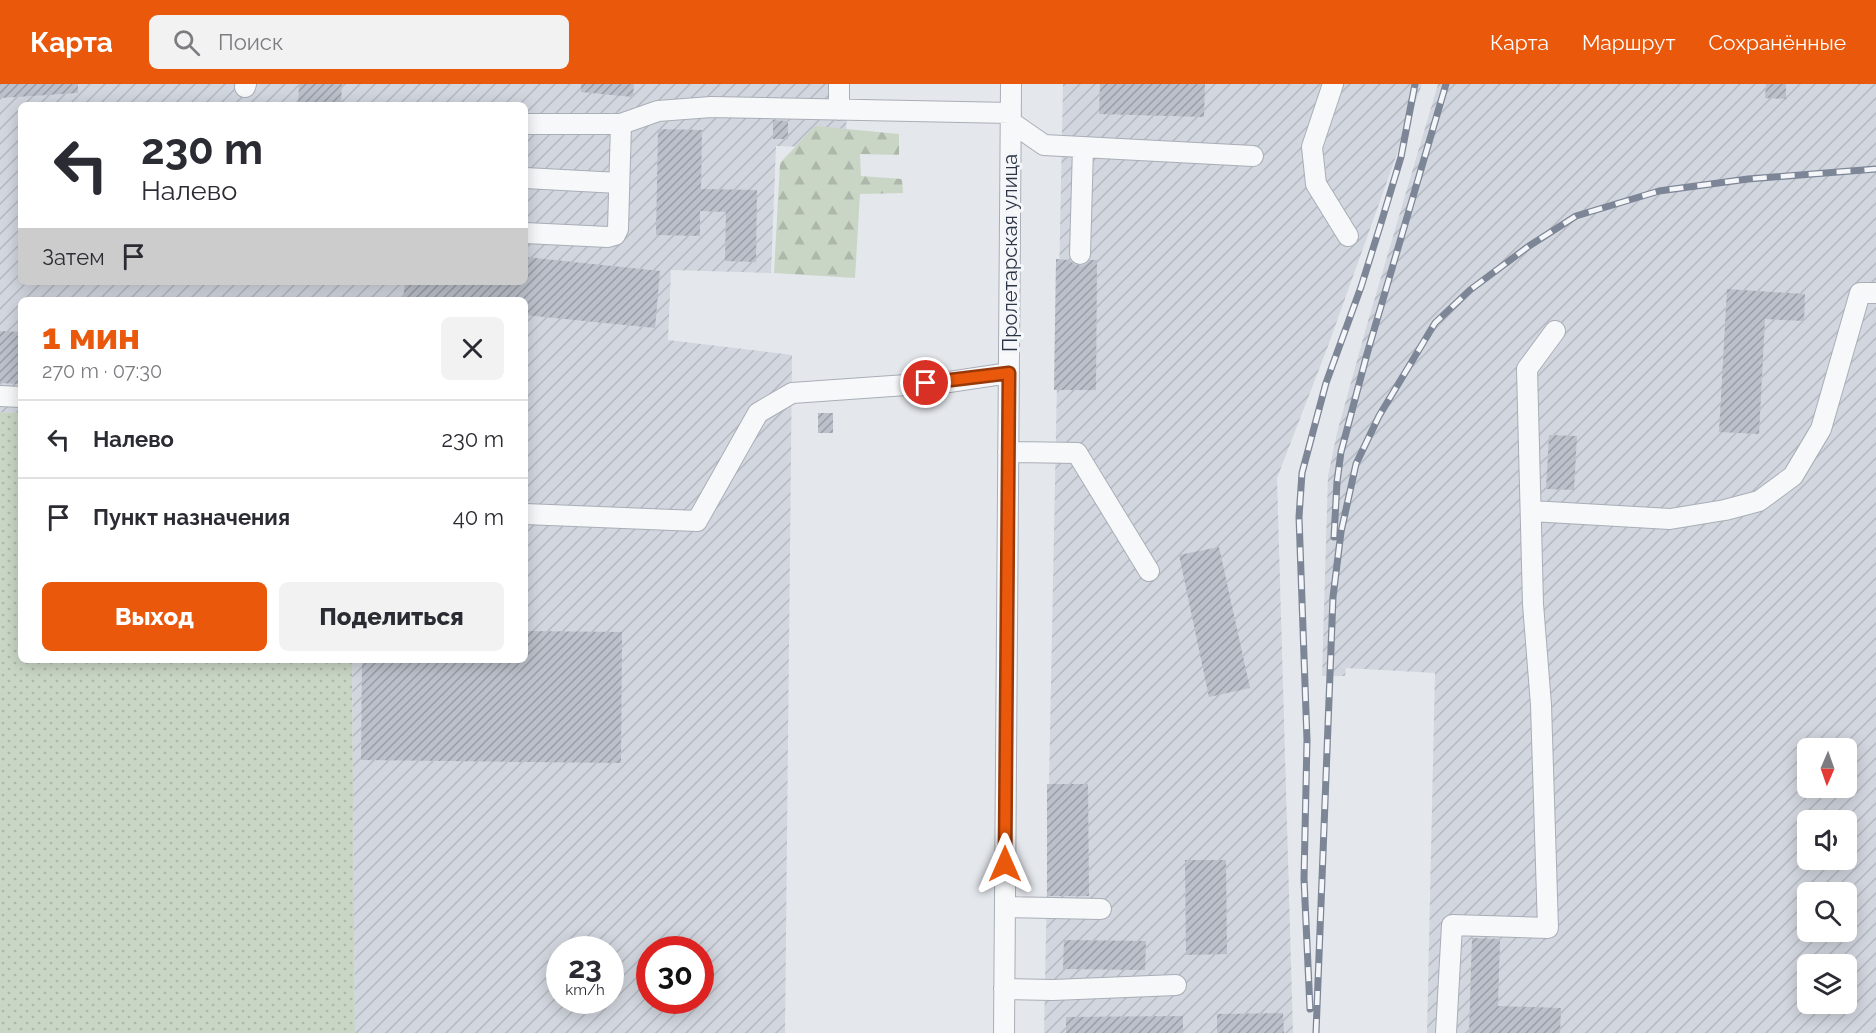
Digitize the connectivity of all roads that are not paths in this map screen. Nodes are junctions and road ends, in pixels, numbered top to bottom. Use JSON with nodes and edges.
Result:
{"nodes":[{"id":1,"x":839,"y":84,"type":"edge"},
{"id":2,"x":1011,"y":84,"type":"edge"},
{"id":3,"x":1333,"y":84,"type":"edge"},
{"id":4,"x":840,"y":110,"type":"junction"},
{"id":5,"x":1011,"y":118,"type":"junction"},
{"id":6,"x":528,"y":124,"type":"edge"},
{"id":7,"x":621,"y":124,"type":"junction"},
{"id":8,"x":1083,"y":147,"type":"junction"},
{"id":9,"x":1253,"y":156,"type":"dead end"},
{"id":10,"x":528,"y":178,"type":"edge"},
{"id":11,"x":619,"y":183,"type":"junction"},
{"id":12,"x":528,"y":233,"type":"edge"},
{"id":13,"x":1348,"y":236,"type":"dead end"},
{"id":14,"x":1080,"y":255,"type":"dead end"},
{"id":15,"x":1876,"y":292,"type":"edge"},
{"id":16,"x":1555,"y":331,"type":"dead end"},
{"id":17,"x":1009,"y":373,"type":"junction"},
{"id":18,"x":0,"y":396,"type":"edge"},
{"id":19,"x":18,"y":397,"type":"edge"},
{"id":20,"x":1008,"y":452,"type":"junction"},
{"id":21,"x":1531,"y":511,"type":"junction"},
{"id":22,"x":528,"y":514,"type":"edge"},
{"id":23,"x":1149,"y":571,"type":"dead end"},
{"id":24,"x":1005,"y":907,"type":"junction"},
{"id":25,"x":1101,"y":909,"type":"dead end"},
{"id":26,"x":1176,"y":985,"type":"dead end"},
{"id":27,"x":1004,"y":989,"type":"junction"},
{"id":28,"x":1004,"y":1033,"type":"edge"},
{"id":29,"x":1446,"y":1033,"type":"edge"}],
"edges":[{"from":1,"to":4,"type":"street"},
{"from":2,"to":5,"type":"street","name":"Пролетарская улица"},
{"from":3,"to":13,"type":"street"},
{"from":4,"to":5,"type":"street"},
{"from":4,"to":7,"type":"street"},
{"from":5,"to":8,"type":"street"},
{"from":5,"to":17,"type":"street","name":"Пролетарская улица"},
{"from":6,"to":7,"type":"street"},
{"from":7,"to":11,"type":"street"},
{"from":8,"to":9,"type":"street"},
{"from":8,"to":14,"type":"street"},
{"from":10,"to":11,"type":"street"},
{"from":11,"to":12,"type":"street"},
{"from":15,"to":21,"type":"street"},
{"from":16,"to":21,"type":"street"},
{"from":17,"to":20,"type":"street","name":"Пролетарская улица"},
{"from":17,"to":22,"type":"street"},
{"from":18,"to":19,"type":"street"},
{"from":20,"to":23,"type":"street"},
{"from":20,"to":24,"type":"street","name":"Пролетарская улица"},
{"from":21,"to":29,"type":"street"},
{"from":24,"to":25,"type":"street"},
{"from":24,"to":27,"type":"street","name":"Пролетарская улица"},
{"from":26,"to":27,"type":"street"},
{"from":27,"to":28,"type":"street","name":"Пролетарская улица"}]}
